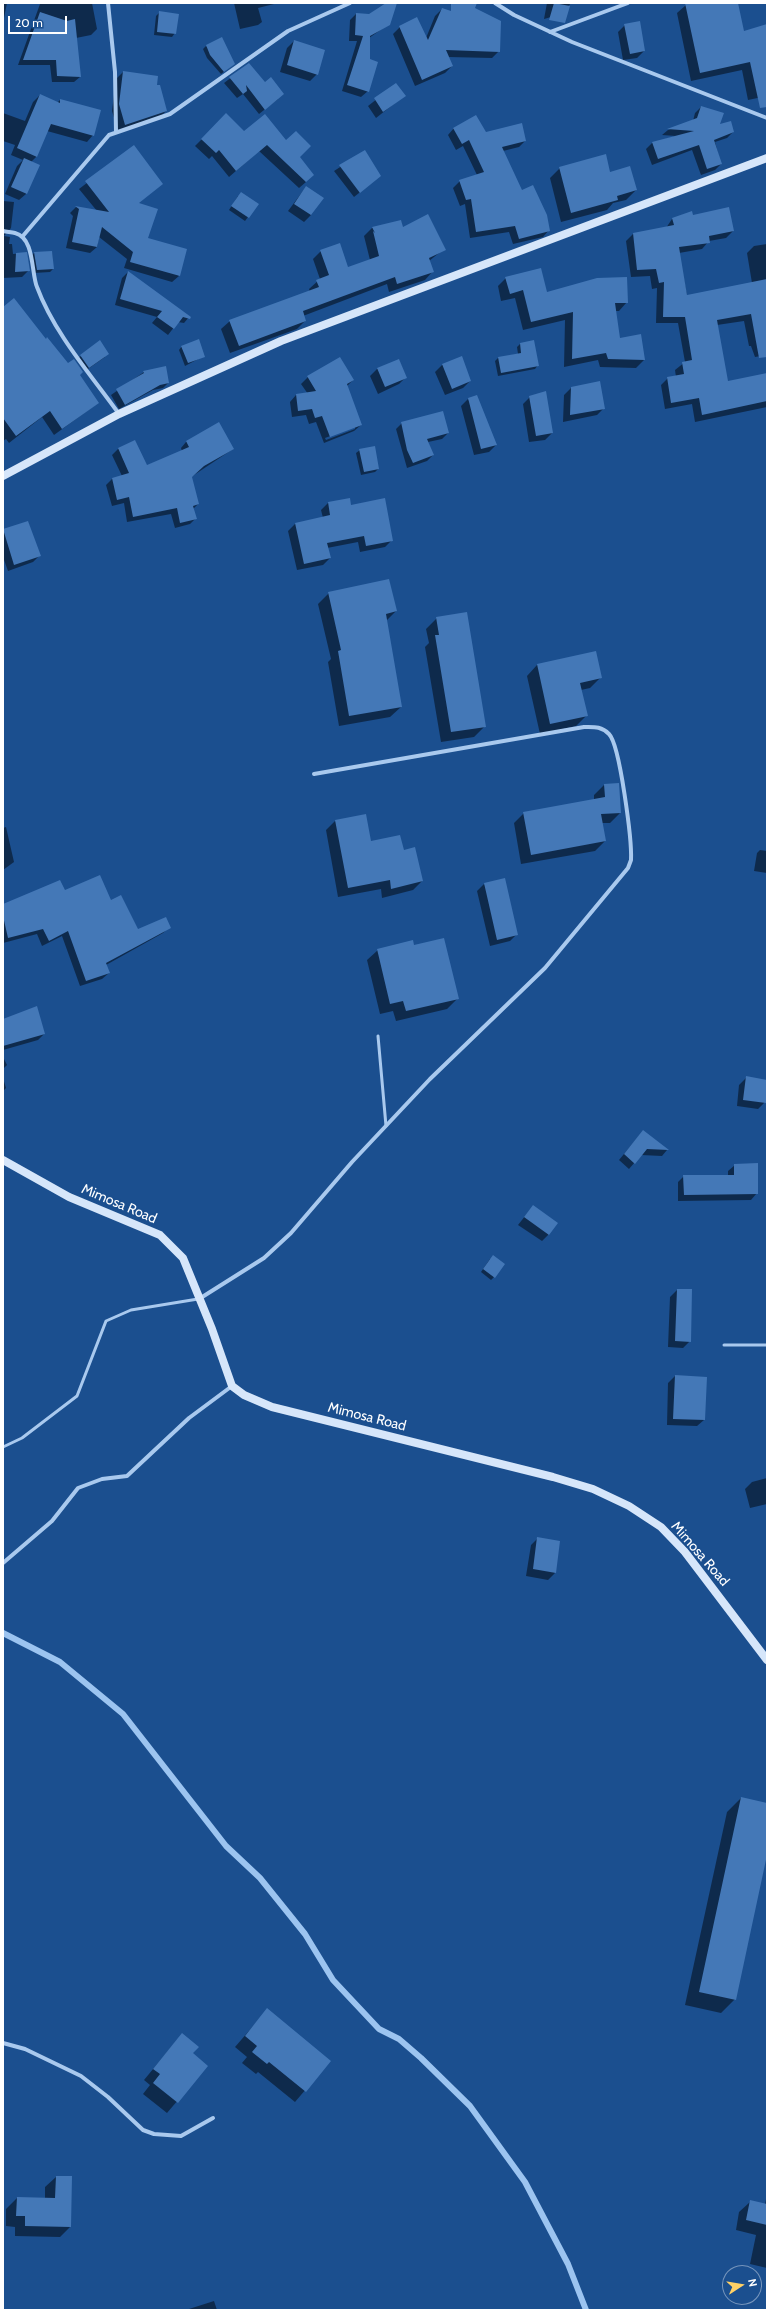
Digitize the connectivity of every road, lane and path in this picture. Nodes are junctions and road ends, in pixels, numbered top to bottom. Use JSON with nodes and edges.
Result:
{"nodes":[{"id":1,"x":108,"y":3,"type":"edge"},
{"id":2,"x":350,"y":3,"type":"edge"},
{"id":3,"x":495,"y":3,"type":"edge"},
{"id":4,"x":628,"y":3,"type":"edge"},
{"id":5,"x":549,"y":32,"type":"junction"},
{"id":6,"x":767,"y":118,"type":"edge"},
{"id":7,"x":116,"y":132,"type":"junction"},
{"id":8,"x":767,"y":158,"type":"edge"},
{"id":9,"x":3,"y":231,"type":"edge"},
{"id":10,"x":22,"y":237,"type":"junction"},
{"id":11,"x":119,"y":414,"type":"junction"},
{"id":12,"x":3,"y":476,"type":"edge"},
{"id":13,"x":314,"y":774,"type":"dead end"},
{"id":14,"x":378,"y":1036,"type":"dead end"},
{"id":15,"x":386,"y":1126,"type":"junction"},
{"id":16,"x":3,"y":1160,"type":"edge"},
{"id":17,"x":198,"y":1299,"type":"junction"},
{"id":18,"x":724,"y":1345,"type":"dead end"},
{"id":19,"x":767,"y":1345,"type":"edge"},
{"id":20,"x":232,"y":1386,"type":"junction"},
{"id":21,"x":3,"y":1448,"type":"edge"},
{"id":22,"x":3,"y":1563,"type":"edge"},
{"id":23,"x":767,"y":1660,"type":"edge"},
{"id":24,"x":3,"y":2043,"type":"edge"},
{"id":25,"x":213,"y":2118,"type":"dead end"}],
"edges":[{"from":1,"to":7,"type":"street"},
{"from":2,"to":7,"type":"street"},
{"from":3,"to":5,"type":"street"},
{"from":4,"to":5,"type":"street"},
{"from":5,"to":6,"type":"street"},
{"from":7,"to":10,"type":"street"},
{"from":8,"to":11,"type":"street"},
{"from":9,"to":10,"type":"street"},
{"from":10,"to":11,"type":"street"},
{"from":11,"to":12,"type":"street"},
{"from":13,"to":15,"type":"street"},
{"from":14,"to":15,"type":"lane"},
{"from":15,"to":17,"type":"street"},
{"from":16,"to":17,"type":"street","name":"Mimosa Road"},
{"from":17,"to":20,"type":"street","name":"Mimosa Road"},
{"from":17,"to":21,"type":"lane"},
{"from":18,"to":19,"type":"lane"},
{"from":20,"to":22,"type":"street"},
{"from":20,"to":23,"type":"street","name":"Mimosa Road"},
{"from":24,"to":25,"type":"street"}]}
